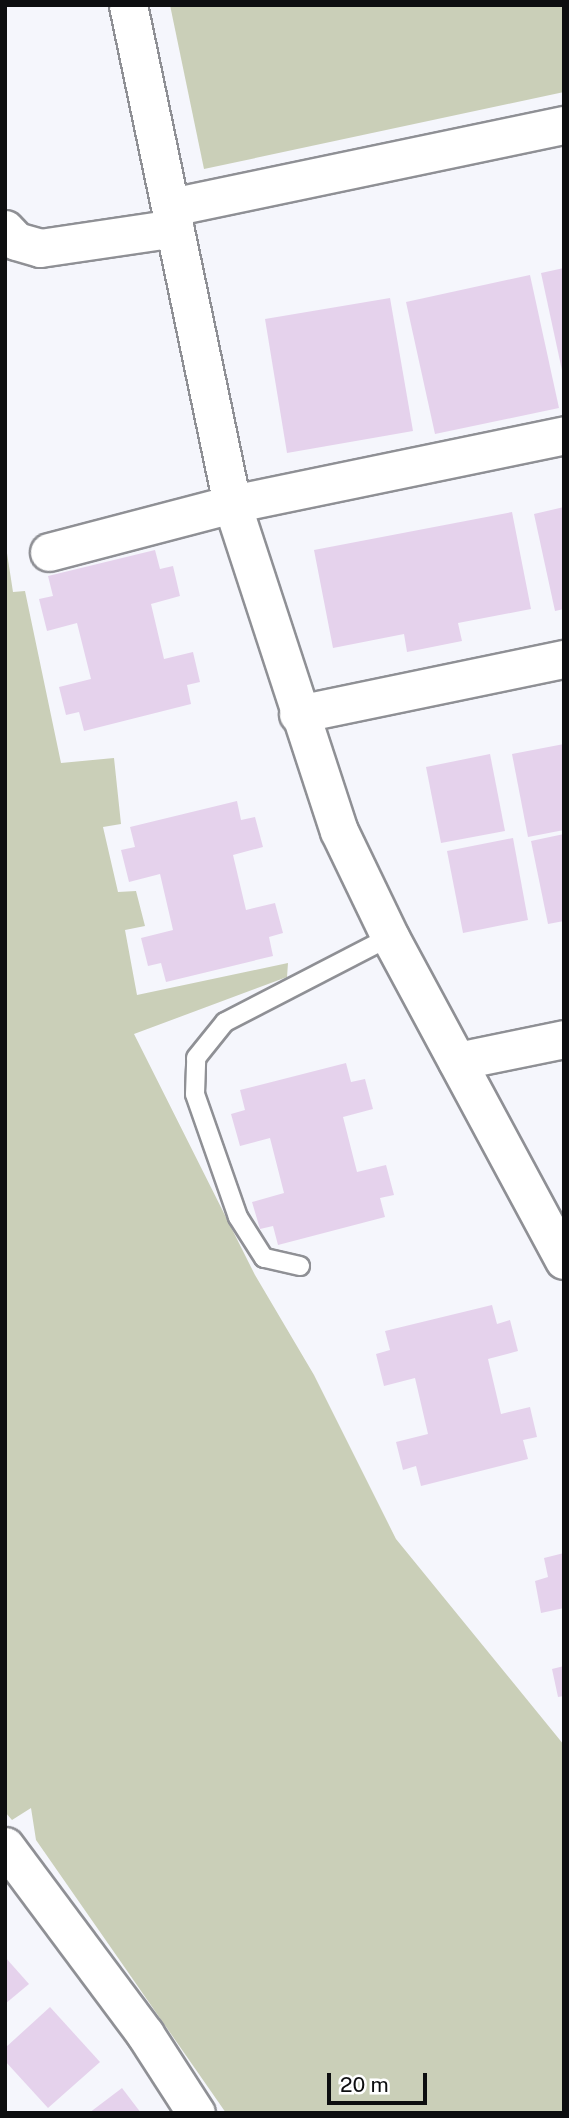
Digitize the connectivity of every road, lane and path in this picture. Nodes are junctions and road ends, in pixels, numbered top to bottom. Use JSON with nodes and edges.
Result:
{"nodes":[{"id":1,"x":128,"y":5,"type":"edge"},
{"id":2,"x":564,"y":125,"type":"edge"},
{"id":3,"x":173,"y":218,"type":"junction"},
{"id":4,"x":5,"y":229,"type":"edge"},
{"id":5,"x":564,"y":435,"type":"edge"},
{"id":6,"x":232,"y":504,"type":"junction"},
{"id":7,"x":49,"y":552,"type":"dead end"},
{"id":8,"x":564,"y":659,"type":"edge"},
{"id":9,"x":298,"y":714,"type":"junction"},
{"id":10,"x":390,"y":937,"type":"junction"},
{"id":11,"x":564,"y":1039,"type":"edge"},
{"id":12,"x":457,"y":1061,"type":"junction"},
{"id":13,"x":564,"y":1260,"type":"edge"},
{"id":14,"x":300,"y":1266,"type":"dead end"},
{"id":15,"x":5,"y":1846,"type":"edge"},
{"id":16,"x":196,"y":2113,"type":"edge"}],
"edges":[{"from":1,"to":3,"type":"street"},
{"from":2,"to":3,"type":"street"},
{"from":3,"to":4,"type":"street"},
{"from":3,"to":6,"type":"street"},
{"from":5,"to":6,"type":"street"},
{"from":6,"to":7,"type":"street"},
{"from":6,"to":9,"type":"street"},
{"from":8,"to":9,"type":"street"},
{"from":9,"to":10,"type":"street"},
{"from":10,"to":12,"type":"street"},
{"from":10,"to":14,"type":"lane"},
{"from":11,"to":12,"type":"street"},
{"from":12,"to":13,"type":"street"},
{"from":15,"to":16,"type":"street"}]}
